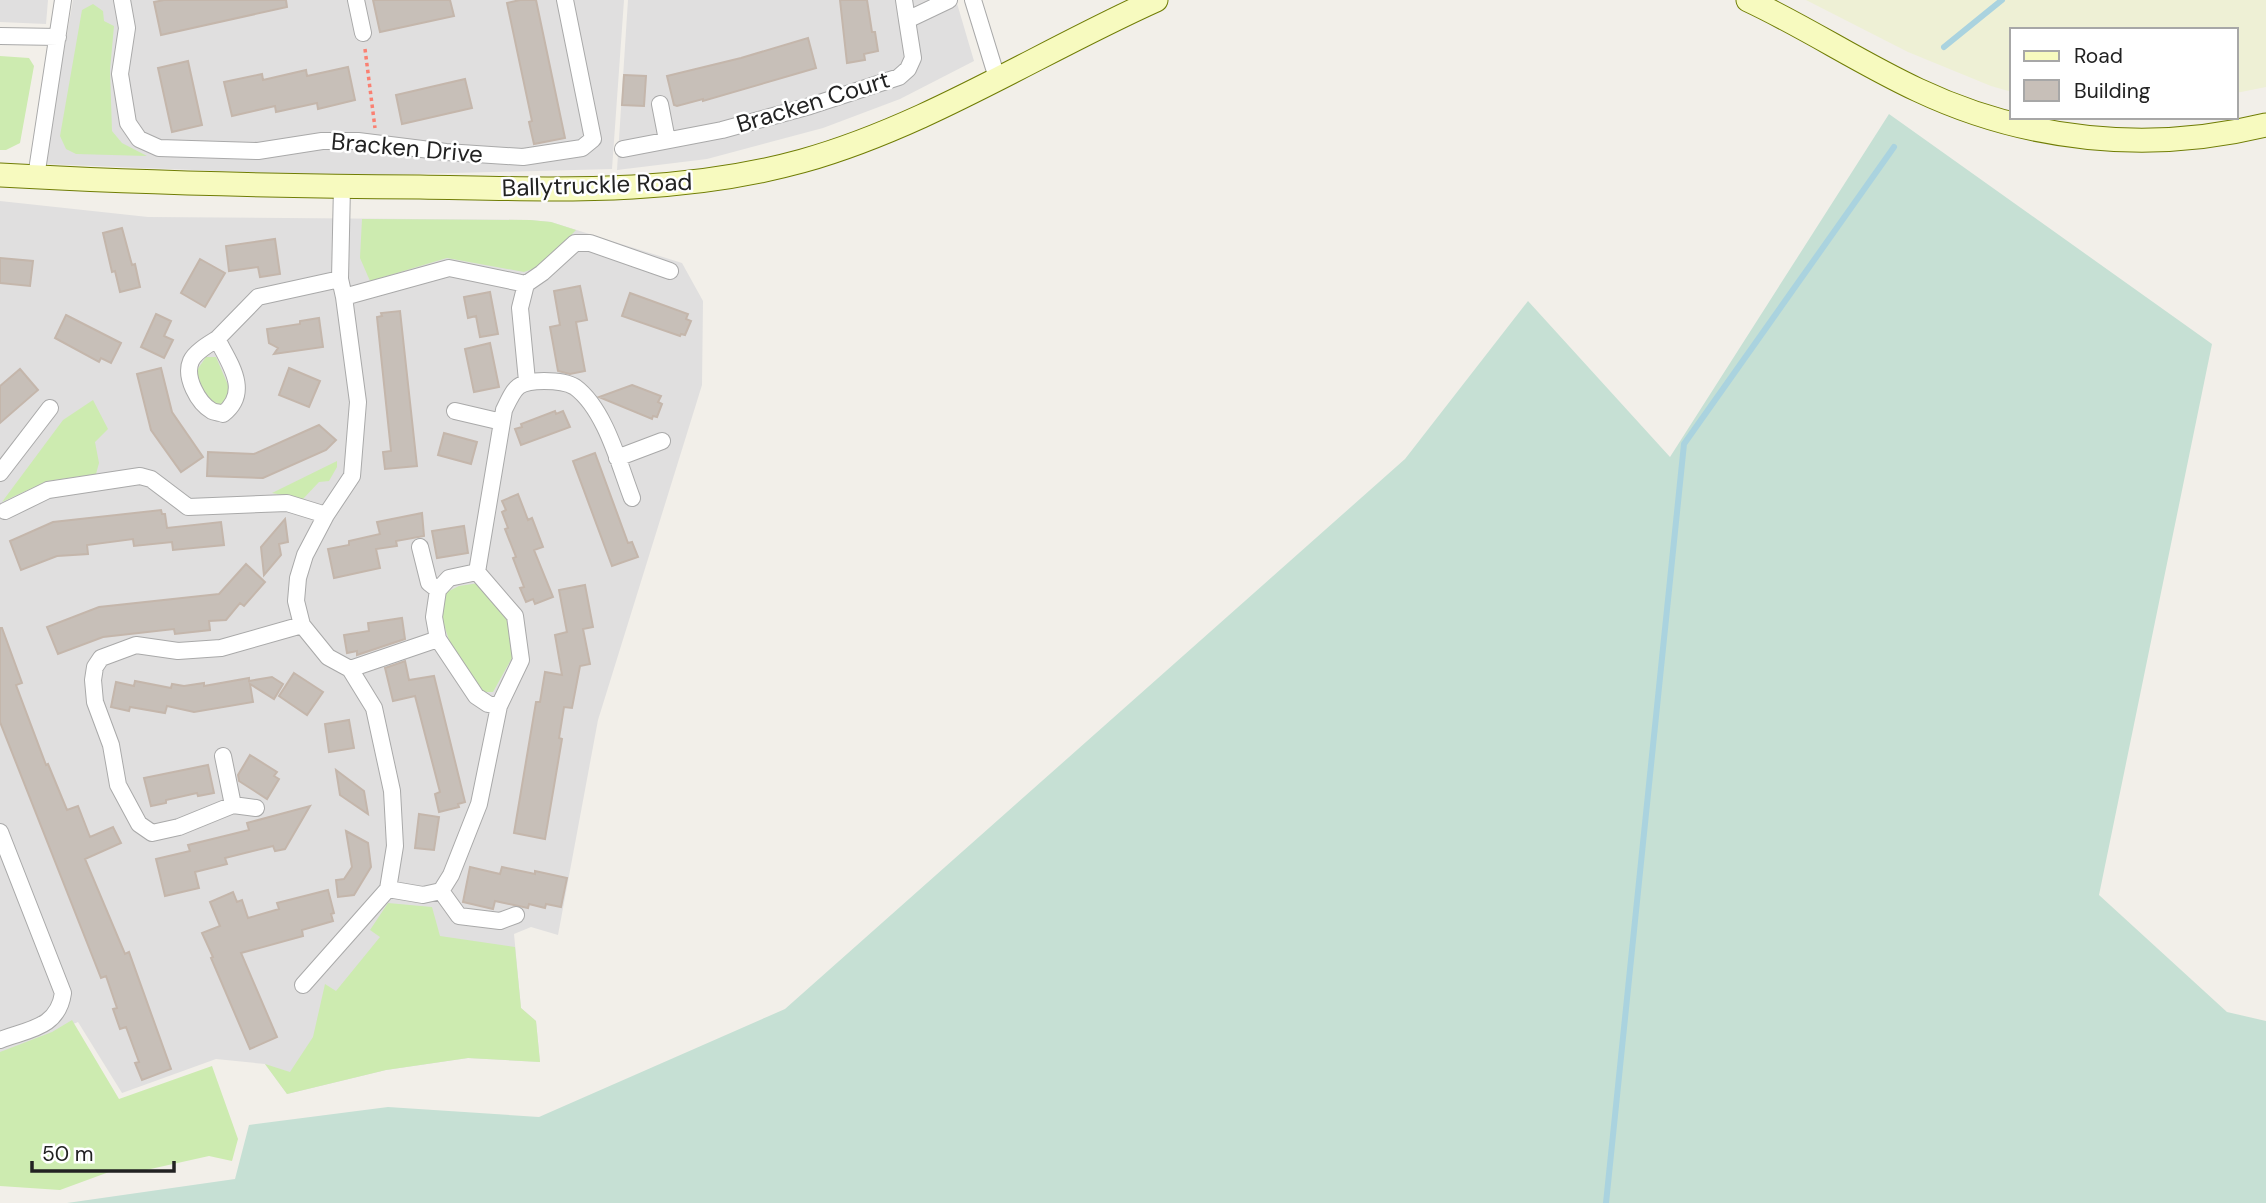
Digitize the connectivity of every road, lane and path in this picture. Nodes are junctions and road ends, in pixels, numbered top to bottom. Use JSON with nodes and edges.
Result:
{"nodes":[{"id":1,"x":63,"y":0,"type":"edge"},
{"id":2,"x":122,"y":0,"type":"edge"},
{"id":3,"x":356,"y":0,"type":"edge"},
{"id":4,"x":565,"y":0,"type":"edge"},
{"id":5,"x":904,"y":0,"type":"edge"},
{"id":6,"x":950,"y":0,"type":"edge"},
{"id":7,"x":973,"y":0,"type":"edge"},
{"id":8,"x":1156,"y":0,"type":"edge"},
{"id":9,"x":1748,"y":0,"type":"edge"},
{"id":10,"x":907,"y":20,"type":"junction"},
{"id":11,"x":363,"y":33,"type":"joint"},
{"id":12,"x":0,"y":36,"type":"edge"},
{"id":13,"x":58,"y":37,"type":"junction"},
{"id":14,"x":997,"y":78,"type":"junction"},
{"id":15,"x":660,"y":104,"type":"dead end"},
{"id":16,"x":2266,"y":125,"type":"edge"},
{"id":17,"x":667,"y":140,"type":"junction"},
{"id":18,"x":377,"y":144,"type":"junction"},
{"id":19,"x":623,"y":149,"type":"dead end"},
{"id":20,"x":0,"y":175,"type":"edge"},
{"id":21,"x":36,"y":177,"type":"junction"},
{"id":22,"x":342,"y":186,"type":"junction"},
{"id":23,"x":670,"y":271,"type":"dead end"},
{"id":24,"x":340,"y":279,"type":"junction"},
{"id":25,"x":526,"y":284,"type":"junction"},
{"id":26,"x":344,"y":297,"type":"junction"},
{"id":27,"x":217,"y":339,"type":"dead end"},
{"id":28,"x":527,"y":380,"type":"junction"},
{"id":29,"x":50,"y":408,"type":"dead end"},
{"id":30,"x":454,"y":411,"type":"dead end"},
{"id":31,"x":502,"y":422,"type":"junction"},
{"id":32,"x":662,"y":441,"type":"dead end"},
{"id":33,"x":617,"y":458,"type":"junction"},
{"id":34,"x":0,"y":473,"type":"edge"},
{"id":35,"x":632,"y":498,"type":"dead end"},
{"id":36,"x":5,"y":511,"type":"dead end"},
{"id":37,"x":326,"y":515,"type":"junction"},
{"id":38,"x":420,"y":547,"type":"dead end"},
{"id":39,"x":478,"y":572,"type":"junction"},
{"id":40,"x":438,"y":590,"type":"junction"},
{"id":41,"x":302,"y":625,"type":"junction"},
{"id":42,"x":438,"y":639,"type":"junction"},
{"id":43,"x":351,"y":669,"type":"junction"},
{"id":44,"x":499,"y":706,"type":"junction"},
{"id":45,"x":223,"y":756,"type":"dead end"},
{"id":46,"x":233,"y":805,"type":"junction"},
{"id":47,"x":256,"y":808,"type":"dead end"},
{"id":48,"x":0,"y":832,"type":"edge"},
{"id":49,"x":388,"y":889,"type":"junction"},
{"id":50,"x":441,"y":891,"type":"junction"},
{"id":51,"x":516,"y":915,"type":"dead end"},
{"id":52,"x":303,"y":985,"type":"dead end"},
{"id":53,"x":0,"y":1040,"type":"edge"}],
"edges":[{"from":1,"to":13,"type":"street"},
{"from":2,"to":18,"type":"street","name":"Bracken Drive"},
{"from":3,"to":11,"type":"street"},
{"from":4,"to":18,"type":"street","name":"Bracken Drive"},
{"from":5,"to":10,"type":"street","name":"Bracken Court"},
{"from":6,"to":10,"type":"street"},
{"from":7,"to":14,"type":"street"},
{"from":8,"to":14,"type":"street","name":"Ballytruckle Road"},
{"from":9,"to":16,"type":"street"},
{"from":10,"to":17,"type":"street","name":"Bracken Court"},
{"from":11,"to":18,"type":"path"},
{"from":12,"to":13,"type":"street"},
{"from":13,"to":21,"type":"street"},
{"from":14,"to":22,"type":"street","name":"Ballytruckle Road"},
{"from":15,"to":17,"type":"street"},
{"from":17,"to":19,"type":"street","name":"Bracken Court"},
{"from":20,"to":21,"type":"street","name":"Ballytruckle Road"},
{"from":21,"to":22,"type":"street","name":"Ballytruckle Road"},
{"from":22,"to":24,"type":"street"},
{"from":23,"to":25,"type":"street"},
{"from":24,"to":26,"type":"street"},
{"from":24,"to":27,"type":"street"},
{"from":25,"to":26,"type":"street"},
{"from":25,"to":28,"type":"street"},
{"from":26,"to":37,"type":"street"},
{"from":28,"to":31,"type":"street"},
{"from":28,"to":33,"type":"street"},
{"from":29,"to":34,"type":"street"},
{"from":30,"to":31,"type":"street"},
{"from":31,"to":39,"type":"street"},
{"from":32,"to":33,"type":"street"},
{"from":33,"to":35,"type":"street"},
{"from":36,"to":37,"type":"street"},
{"from":37,"to":41,"type":"street"},
{"from":38,"to":40,"type":"street"},
{"from":39,"to":40,"type":"street"},
{"from":39,"to":44,"type":"street"},
{"from":40,"to":42,"type":"street"},
{"from":41,"to":43,"type":"street"},
{"from":41,"to":46,"type":"street"},
{"from":42,"to":43,"type":"street"},
{"from":42,"to":44,"type":"street"},
{"from":43,"to":49,"type":"street"},
{"from":44,"to":50,"type":"street"},
{"from":45,"to":46,"type":"street"},
{"from":46,"to":47,"type":"street"},
{"from":48,"to":53,"type":"street"},
{"from":49,"to":50,"type":"street"},
{"from":49,"to":52,"type":"street"},
{"from":50,"to":51,"type":"street"}]}
